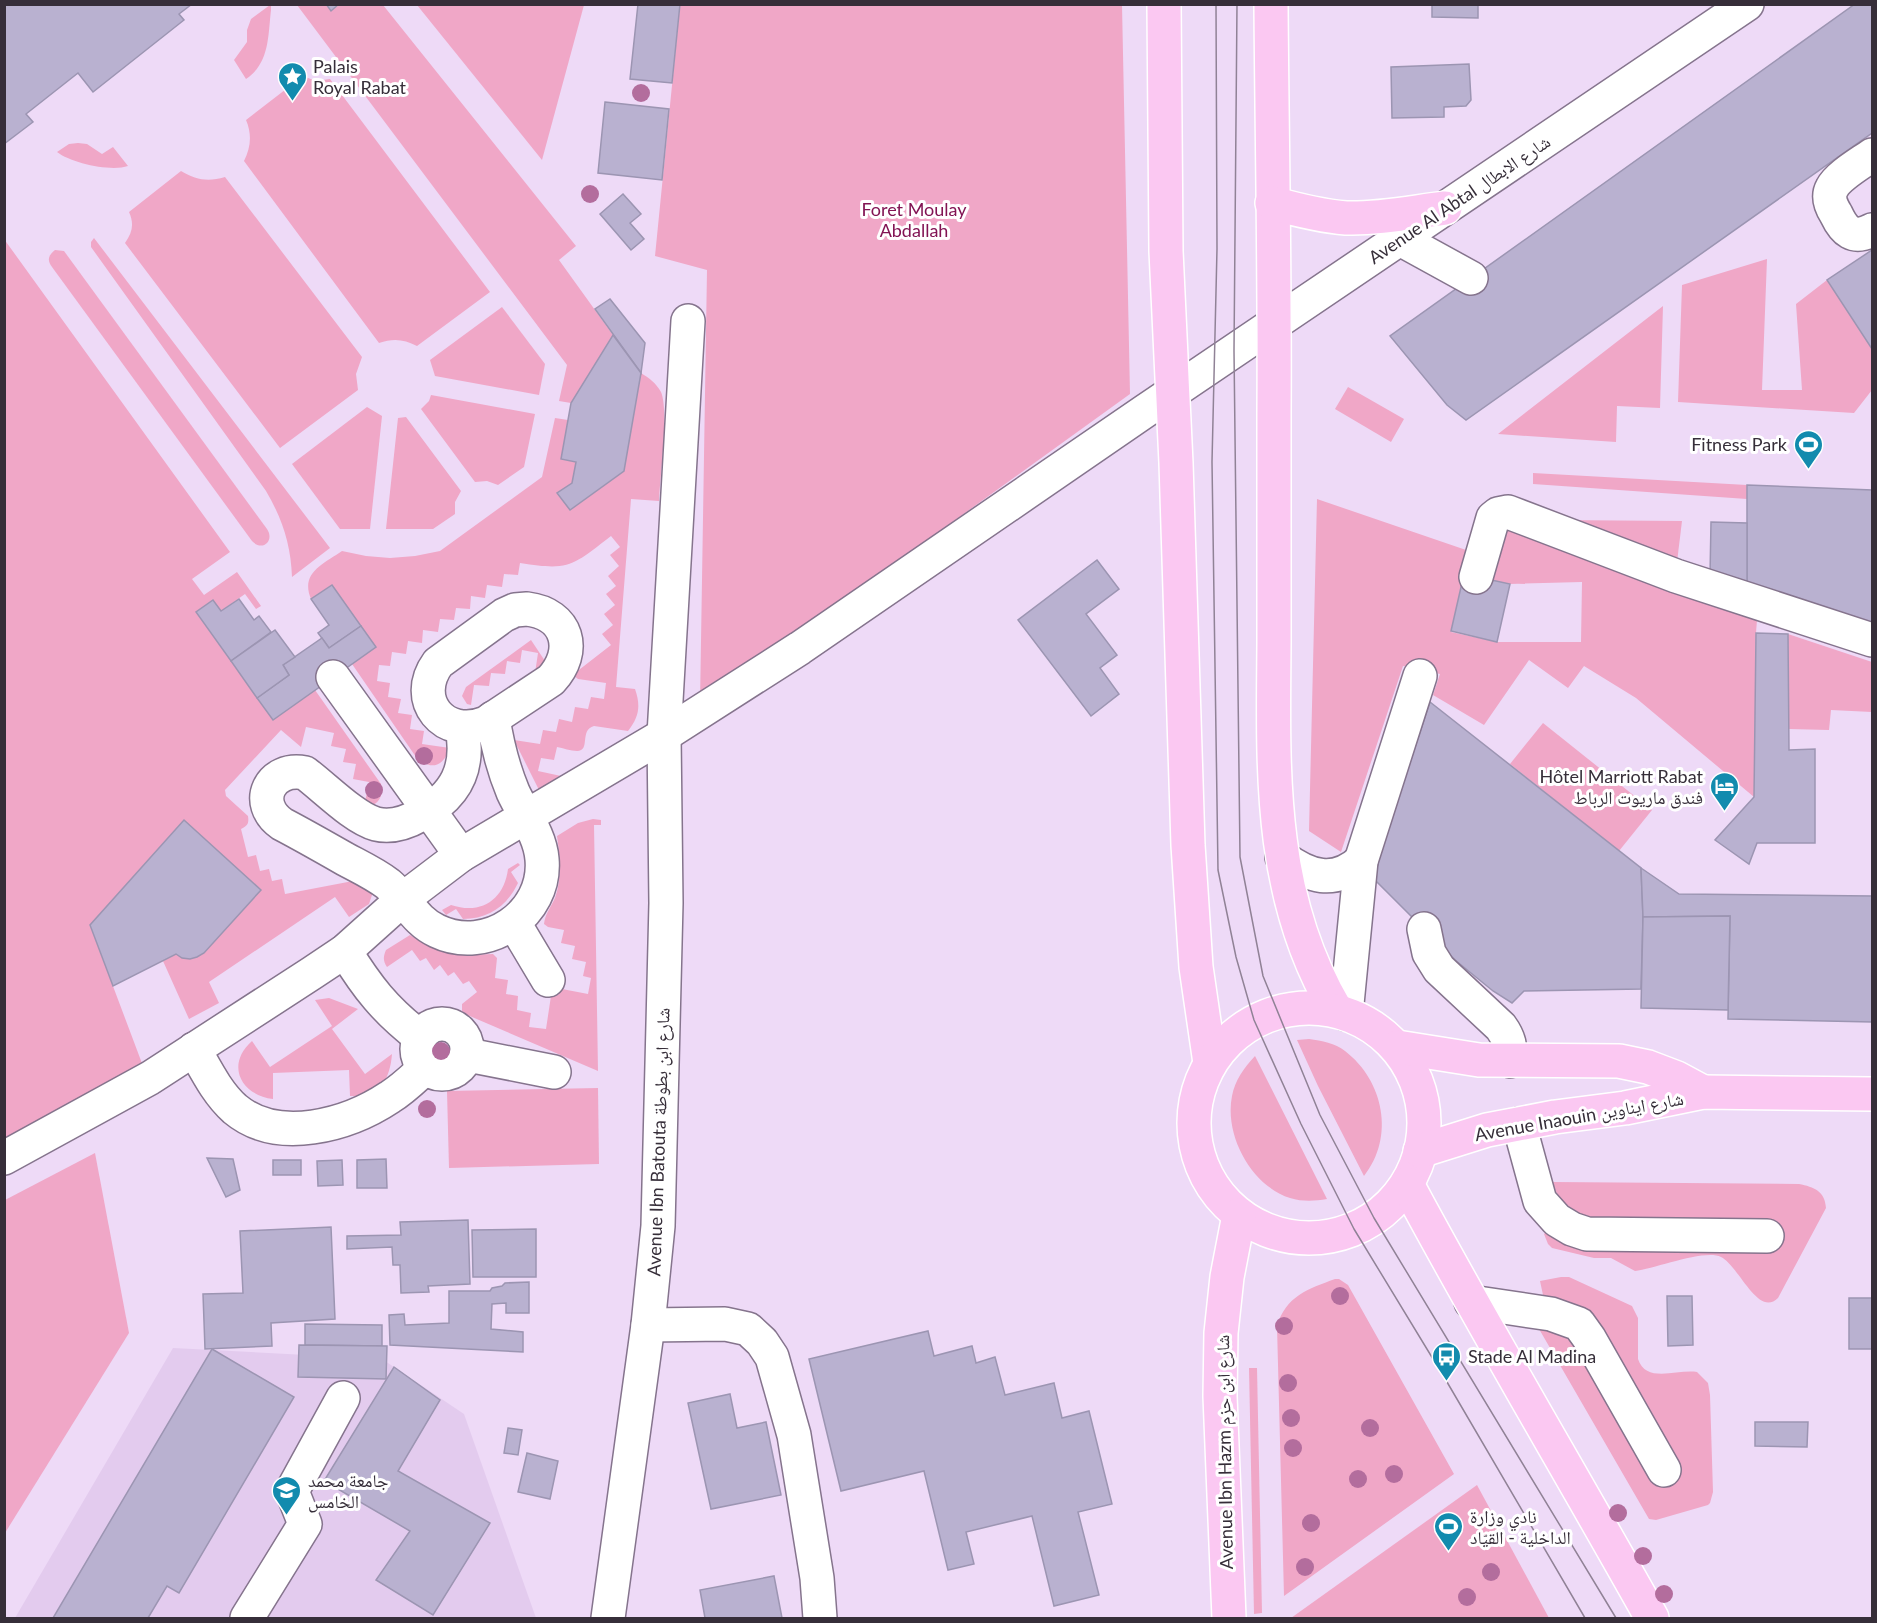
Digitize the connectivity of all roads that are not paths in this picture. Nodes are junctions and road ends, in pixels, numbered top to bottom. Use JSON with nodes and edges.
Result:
{"nodes":[{"id":1,"x":1164,"y":4,"type":"edge"},
{"id":2,"x":1271,"y":4,"type":"edge"},
{"id":3,"x":1738,"y":8,"type":"edge"},
{"id":4,"x":1872,"y":155,"type":"edge"},
{"id":5,"x":1272,"y":203,"type":"junction"},
{"id":6,"x":1445,"y":208,"type":"junction"},
{"id":7,"x":1872,"y":230,"type":"edge"},
{"id":8,"x":1400,"y":239,"type":"junction"},
{"id":9,"x":1471,"y":278,"type":"dead end"},
{"id":10,"x":688,"y":321,"type":"dead end"},
{"id":11,"x":1275,"y":323,"type":"junction"},
{"id":12,"x":1172,"y":393,"type":"junction"},
{"id":13,"x":1476,"y":577,"type":"dead end"},
{"id":14,"x":1872,"y":640,"type":"edge"},
{"id":15,"x":1420,"y":676,"type":"dead end"},
{"id":16,"x":333,"y":677,"type":"dead end"},
{"id":17,"x":493,"y":718,"type":"junction"},
{"id":18,"x":462,"y":728,"type":"junction"},
{"id":19,"x":664,"y":735,"type":"junction"},
{"id":20,"x":429,"y":811,"type":"junction"},
{"id":21,"x":526,"y":816,"type":"junction"},
{"id":22,"x":461,"y":855,"type":"junction"},
{"id":23,"x":1282,"y":857,"type":"junction"},
{"id":24,"x":1361,"y":861,"type":"junction"},
{"id":25,"x":403,"y":899,"type":"junction"},
{"id":26,"x":514,"y":923,"type":"junction"},
{"id":27,"x":1424,"y":929,"type":"dead end"},
{"id":28,"x":345,"y":951,"type":"junction"},
{"id":29,"x":548,"y":980,"type":"dead end"},
{"id":30,"x":1341,"y":1012,"type":"junction"},
{"id":31,"x":1397,"y":1047,"type":"junction"},
{"id":32,"x":194,"y":1049,"type":"junction"},
{"id":33,"x":422,"y":1052,"type":"junction"},
{"id":34,"x":468,"y":1055,"type":"junction"},
{"id":35,"x":1510,"y":1061,"type":"junction"},
{"id":36,"x":1210,"y":1063,"type":"junction"},
{"id":37,"x":554,"y":1072,"type":"dead end"},
{"id":38,"x":1703,"y":1092,"type":"junction"},
{"id":39,"x":1872,"y":1094,"type":"edge"},
{"id":40,"x":1518,"y":1124,"type":"junction"},
{"id":41,"x":1420,"y":1151,"type":"junction"},
{"id":42,"x":4,"y":1158,"type":"edge"},
{"id":43,"x":1407,"y":1184,"type":"junction"},
{"id":44,"x":1239,"y":1215,"type":"junction"},
{"id":45,"x":1767,"y":1236,"type":"dead end"},
{"id":46,"x":1471,"y":1302,"type":"junction"},
{"id":47,"x":648,"y":1325,"type":"junction"},
{"id":48,"x":343,"y":1398,"type":"dead end"},
{"id":49,"x":1664,"y":1470,"type":"dead end"},
{"id":50,"x":256,"y":1615,"type":"edge"},
{"id":51,"x":608,"y":1618,"type":"edge"},
{"id":52,"x":820,"y":1618,"type":"edge"},
{"id":53,"x":1229,"y":1618,"type":"edge"},
{"id":54,"x":1652,"y":1618,"type":"edge"}],
"edges":[{"from":1,"to":12,"type":"main road"},
{"from":2,"to":5,"type":"main road"},
{"from":3,"to":6,"type":"street","name":"Avenue Al Abtal شارع الابطال"},
{"from":4,"to":7,"type":"street"},
{"from":5,"to":6,"type":"main road"},
{"from":5,"to":11,"type":"main road"},
{"from":6,"to":8,"type":"street","name":"Avenue Al Abtal شارع الابطال"},
{"from":8,"to":9,"type":"street"},
{"from":8,"to":11,"type":"street","name":"Avenue Al Abtal شارع الابطال"},
{"from":10,"to":19,"type":"street","name":"Avenue Ibn Batouta شارع ابن بطوطة"},
{"from":11,"to":12,"type":"street","name":"Avenue Al Abtal شارع الابطال"},
{"from":11,"to":23,"type":"main road"},
{"from":12,"to":19,"type":"street","name":"Avenue Al Abtal شارع الابطال"},
{"from":12,"to":36,"type":"main road"},
{"from":13,"to":14,"type":"street"},
{"from":15,"to":24,"type":"street"},
{"from":16,"to":20,"type":"street"},
{"from":17,"to":18,"type":"street"},
{"from":17,"to":18,"type":"street"},
{"from":17,"to":21,"type":"street"},
{"from":18,"to":20,"type":"street"},
{"from":19,"to":21,"type":"street","name":"Avenue Al Abtal شارع الابطال"},
{"from":19,"to":47,"type":"street","name":"Avenue Ibn Batouta شارع ابن بطوطة"},
{"from":20,"to":22,"type":"street"},
{"from":20,"to":25,"type":"street"},
{"from":21,"to":22,"type":"street","name":"Avenue Al Abtal شارع الابطال"},
{"from":21,"to":26,"type":"street"},
{"from":22,"to":25,"type":"street","name":"Avenue Al Abtal شارع الابطال"},
{"from":23,"to":24,"type":"street"},
{"from":23,"to":30,"type":"main road"},
{"from":24,"to":30,"type":"street"},
{"from":25,"to":26,"type":"street"},
{"from":25,"to":28,"type":"street","name":"Avenue Al Abtal شارع الابطال"},
{"from":26,"to":29,"type":"street"},
{"from":27,"to":35,"type":"street"},
{"from":28,"to":32,"type":"street","name":"Avenue Al Abtal شارع الابطال"},
{"from":28,"to":33,"type":"street"},
{"from":30,"to":31,"type":"main road"},
{"from":30,"to":36,"type":"main road"},
{"from":31,"to":35,"type":"main road","name":"Avenue Inaouin شارع ايناوين"},
{"from":31,"to":41,"type":"main road"},
{"from":32,"to":33,"type":"street"},
{"from":32,"to":42,"type":"street","name":"Avenue Al Abtal شارع الابطال"},
{"from":33,"to":34,"type":"street"},
{"from":33,"to":34,"type":"street"},
{"from":34,"to":37,"type":"street"},
{"from":35,"to":38,"type":"main road","name":"Avenue Inaouin شارع ايناوين"},
{"from":36,"to":44,"type":"main road"},
{"from":38,"to":39,"type":"main road","name":"Avenue Inaouin شارع ايناوين"},
{"from":38,"to":40,"type":"main road","name":"Avenue Inaouin شارع ايناوين"},
{"from":40,"to":41,"type":"main road","name":"Avenue Inaouin شارع ايناوين"},
{"from":40,"to":45,"type":"street"},
{"from":41,"to":43,"type":"main road"},
{"from":43,"to":44,"type":"main road"},
{"from":43,"to":46,"type":"main road"},
{"from":44,"to":53,"type":"main road","name":"Avenue Ibn Hazm شارع ابن حزم"},
{"from":46,"to":49,"type":"street"},
{"from":46,"to":54,"type":"main road"},
{"from":47,"to":51,"type":"street","name":"Avenue Ibn Batouta شارع ابن بطوطة"},
{"from":47,"to":52,"type":"street"},
{"from":48,"to":50,"type":"street"}]}
